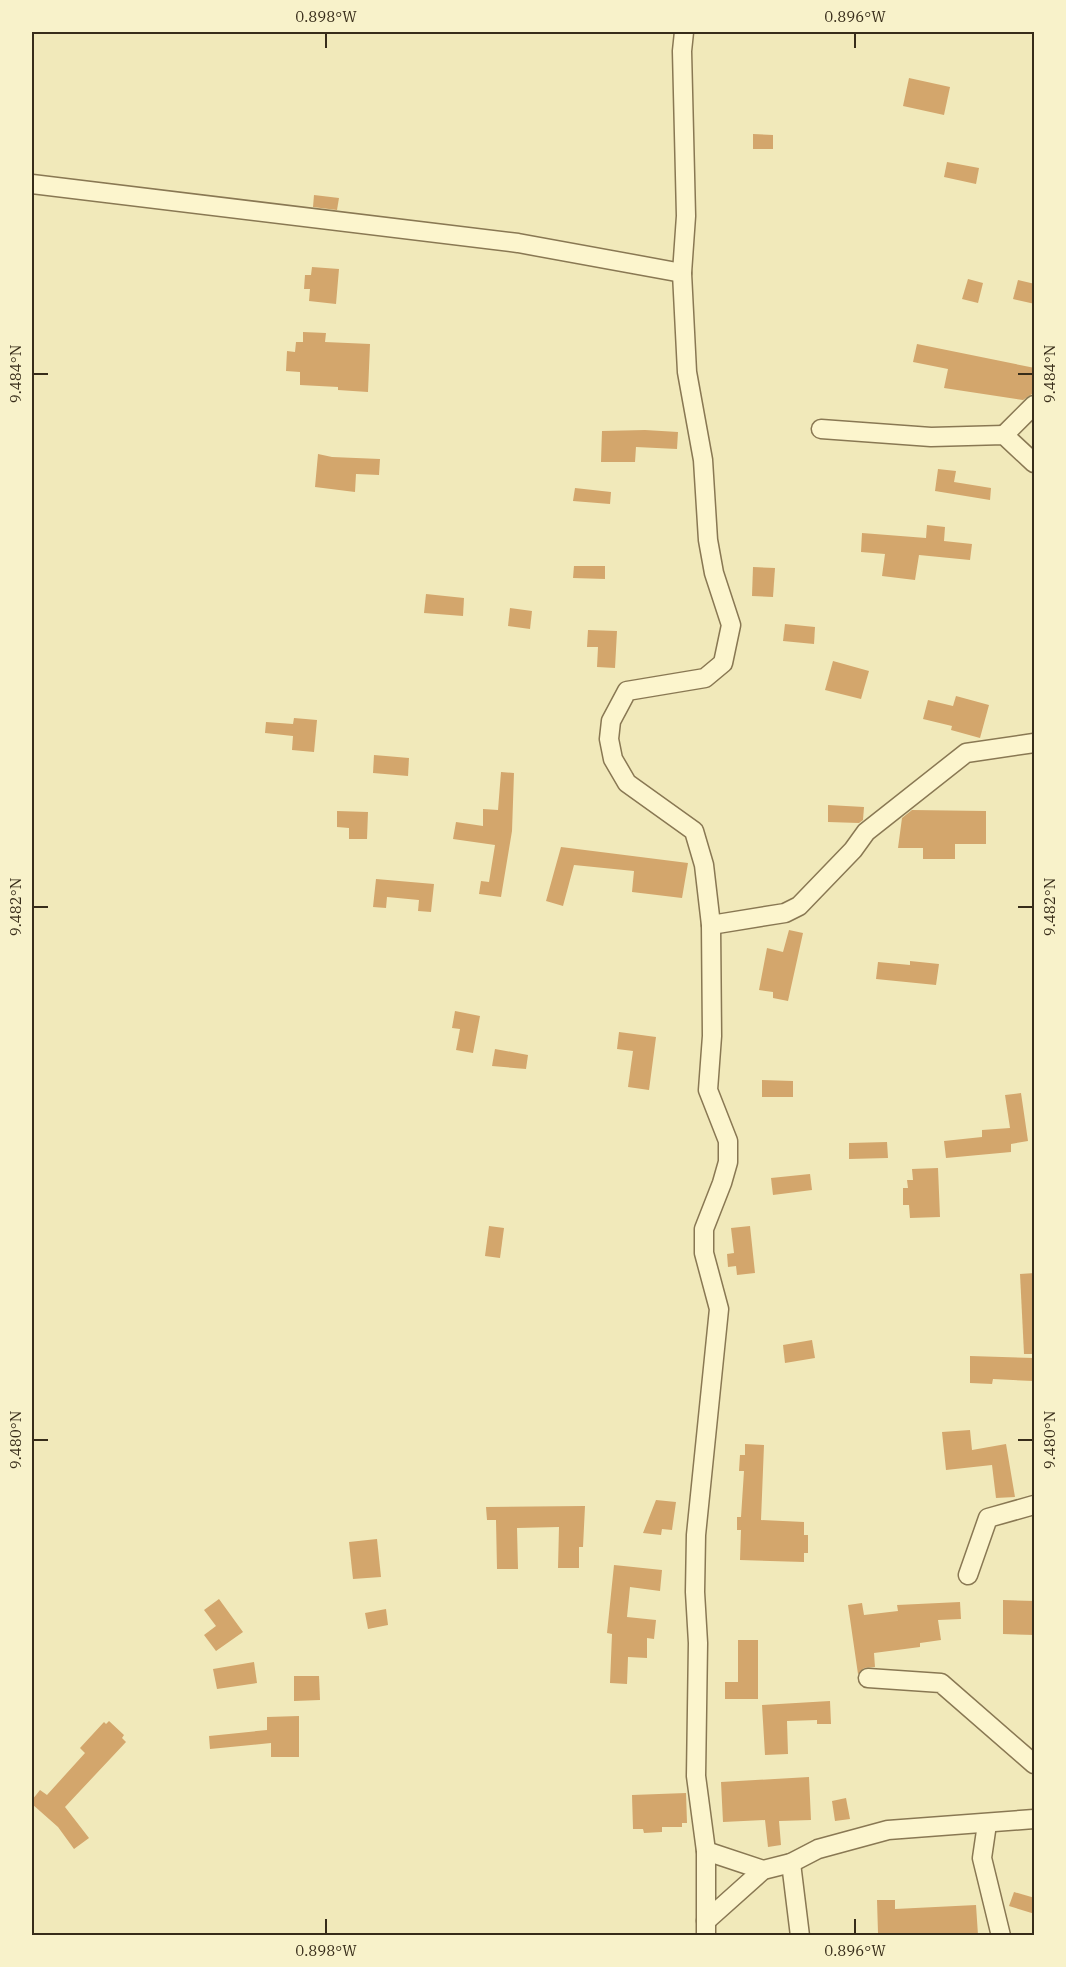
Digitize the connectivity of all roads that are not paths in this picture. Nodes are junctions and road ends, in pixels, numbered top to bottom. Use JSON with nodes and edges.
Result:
{"nodes":[{"id":1,"x":684,"y":32,"type":"edge"},
{"id":2,"x":32,"y":184,"type":"edge"},
{"id":3,"x":682,"y":273,"type":"junction"},
{"id":4,"x":1035,"y":405,"type":"edge"},
{"id":5,"x":821,"y":429,"type":"dead end"},
{"id":6,"x":1004,"y":435,"type":"junction"},
{"id":7,"x":1035,"y":464,"type":"edge"},
{"id":8,"x":1035,"y":743,"type":"edge"},
{"id":9,"x":711,"y":925,"type":"junction"},
{"id":10,"x":1035,"y":1505,"type":"edge"},
{"id":11,"x":968,"y":1575,"type":"dead end"},
{"id":12,"x":868,"y":1678,"type":"dead end"},
{"id":13,"x":1035,"y":1764,"type":"edge"},
{"id":14,"x":1035,"y":1819,"type":"edge"},
{"id":15,"x":987,"y":1824,"type":"junction"},
{"id":16,"x":706,"y":1851,"type":"junction"},
{"id":17,"x":791,"y":1863,"type":"junction"},
{"id":18,"x":763,"y":1870,"type":"junction"},
{"id":19,"x":706,"y":1928,"type":"edge"},
{"id":20,"x":800,"y":1935,"type":"edge"},
{"id":21,"x":1000,"y":1935,"type":"edge"}],
"edges":[{"from":1,"to":3,"type":"street"},
{"from":2,"to":3,"type":"street"},
{"from":3,"to":9,"type":"street"},
{"from":4,"to":6,"type":"street"},
{"from":5,"to":6,"type":"street"},
{"from":6,"to":7,"type":"street"},
{"from":8,"to":9,"type":"street"},
{"from":9,"to":16,"type":"street"},
{"from":10,"to":11,"type":"street"},
{"from":12,"to":13,"type":"street"},
{"from":14,"to":15,"type":"street"},
{"from":15,"to":17,"type":"street"},
{"from":15,"to":21,"type":"street"},
{"from":16,"to":18,"type":"street"},
{"from":16,"to":19,"type":"street"},
{"from":17,"to":18,"type":"street"},
{"from":17,"to":20,"type":"street"},
{"from":18,"to":19,"type":"street"}]}
